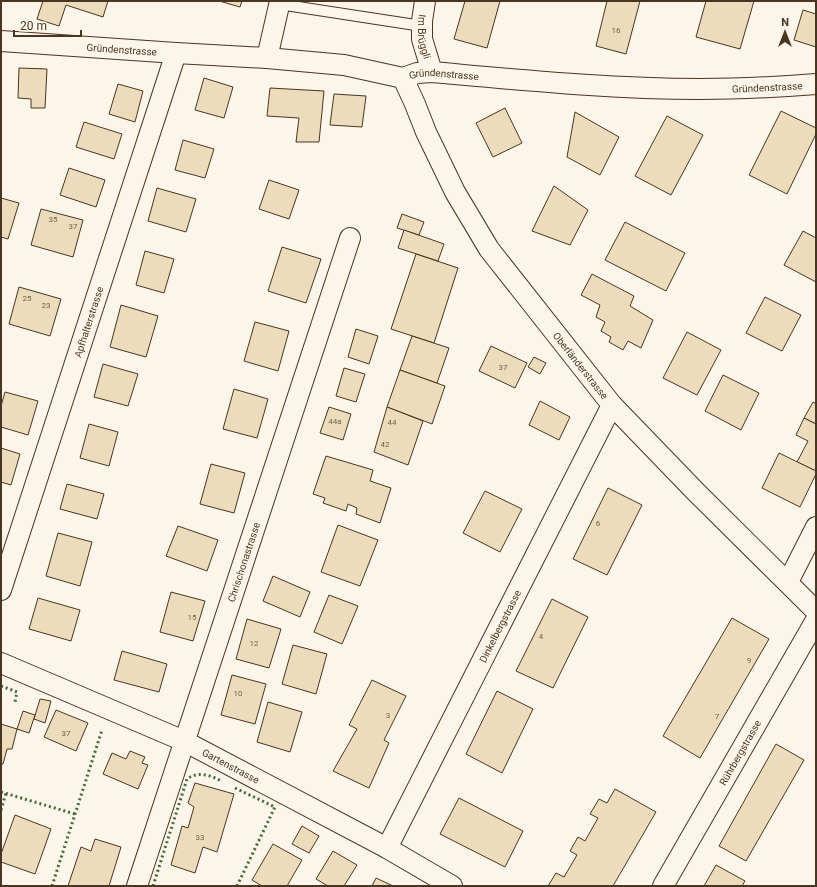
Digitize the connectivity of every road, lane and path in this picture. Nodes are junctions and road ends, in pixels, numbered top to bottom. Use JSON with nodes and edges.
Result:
{"nodes":[{"id":1,"x":425,"y":1,"type":"edge"},
{"id":2,"x":280,"y":3,"type":"edge"},
{"id":3,"x":422,"y":26,"type":"junction"},
{"id":4,"x":1,"y":42,"type":"edge"},
{"id":5,"x":176,"y":53,"type":"junction"},
{"id":6,"x":267,"y":58,"type":"junction"},
{"id":7,"x":432,"y":72,"type":"junction"},
{"id":8,"x":403,"y":78,"type":"junction"},
{"id":9,"x":816,"y":84,"type":"edge"},
{"id":10,"x":350,"y":238,"type":"dead end"},
{"id":11,"x":612,"y":405,"type":"junction"},
{"id":12,"x":816,"y":527,"type":"edge"},
{"id":13,"x":788,"y":582,"type":"junction"},
{"id":14,"x":1,"y":590,"type":"edge"},
{"id":15,"x":816,"y":611,"type":"edge"},
{"id":16,"x":816,"y":620,"type":"edge"},
{"id":17,"x":1,"y":663,"type":"edge"},
{"id":18,"x":184,"y":741,"type":"junction"},
{"id":19,"x":387,"y":848,"type":"junction"},
{"id":20,"x":137,"y":886,"type":"edge"},
{"id":21,"x":452,"y":886,"type":"edge"},
{"id":22,"x":663,"y":886,"type":"edge"}],
"edges":[{"from":1,"to":3,"type":"street","name":"Im Brüggli"},
{"from":2,"to":3,"type":"lane"},
{"from":2,"to":6,"type":"street"},
{"from":3,"to":7,"type":"street","name":"Im Brüggli"},
{"from":4,"to":5,"type":"street","name":"Gründenstrasse"},
{"from":5,"to":6,"type":"street","name":"Gründenstrasse"},
{"from":5,"to":14,"type":"street","name":"Apfhalterstrasse"},
{"from":6,"to":8,"type":"street","name":"Gründenstrasse"},
{"from":7,"to":8,"type":"street","name":"Gründenstrasse"},
{"from":7,"to":9,"type":"street","name":"Gründenstrasse"},
{"from":8,"to":11,"type":"street","name":"Oberländerstrasse"},
{"from":10,"to":18,"type":"street","name":"Chrischonastrasse"},
{"from":11,"to":13,"type":"street","name":"Oberländerstrasse"},
{"from":11,"to":19,"type":"street","name":"Dinkelbergstrasse"},
{"from":12,"to":13,"type":"street"},
{"from":13,"to":15,"type":"street","name":"Oberländerstrasse"},
{"from":16,"to":22,"type":"street","name":"Rührbergstrasse"},
{"from":17,"to":18,"type":"street","name":"Gartenstrasse"},
{"from":18,"to":19,"type":"street","name":"Gartenstrasse"},
{"from":18,"to":20,"type":"street","name":"Chrischonastrasse"},
{"from":19,"to":21,"type":"street","name":"Gartenstrasse"}]}
